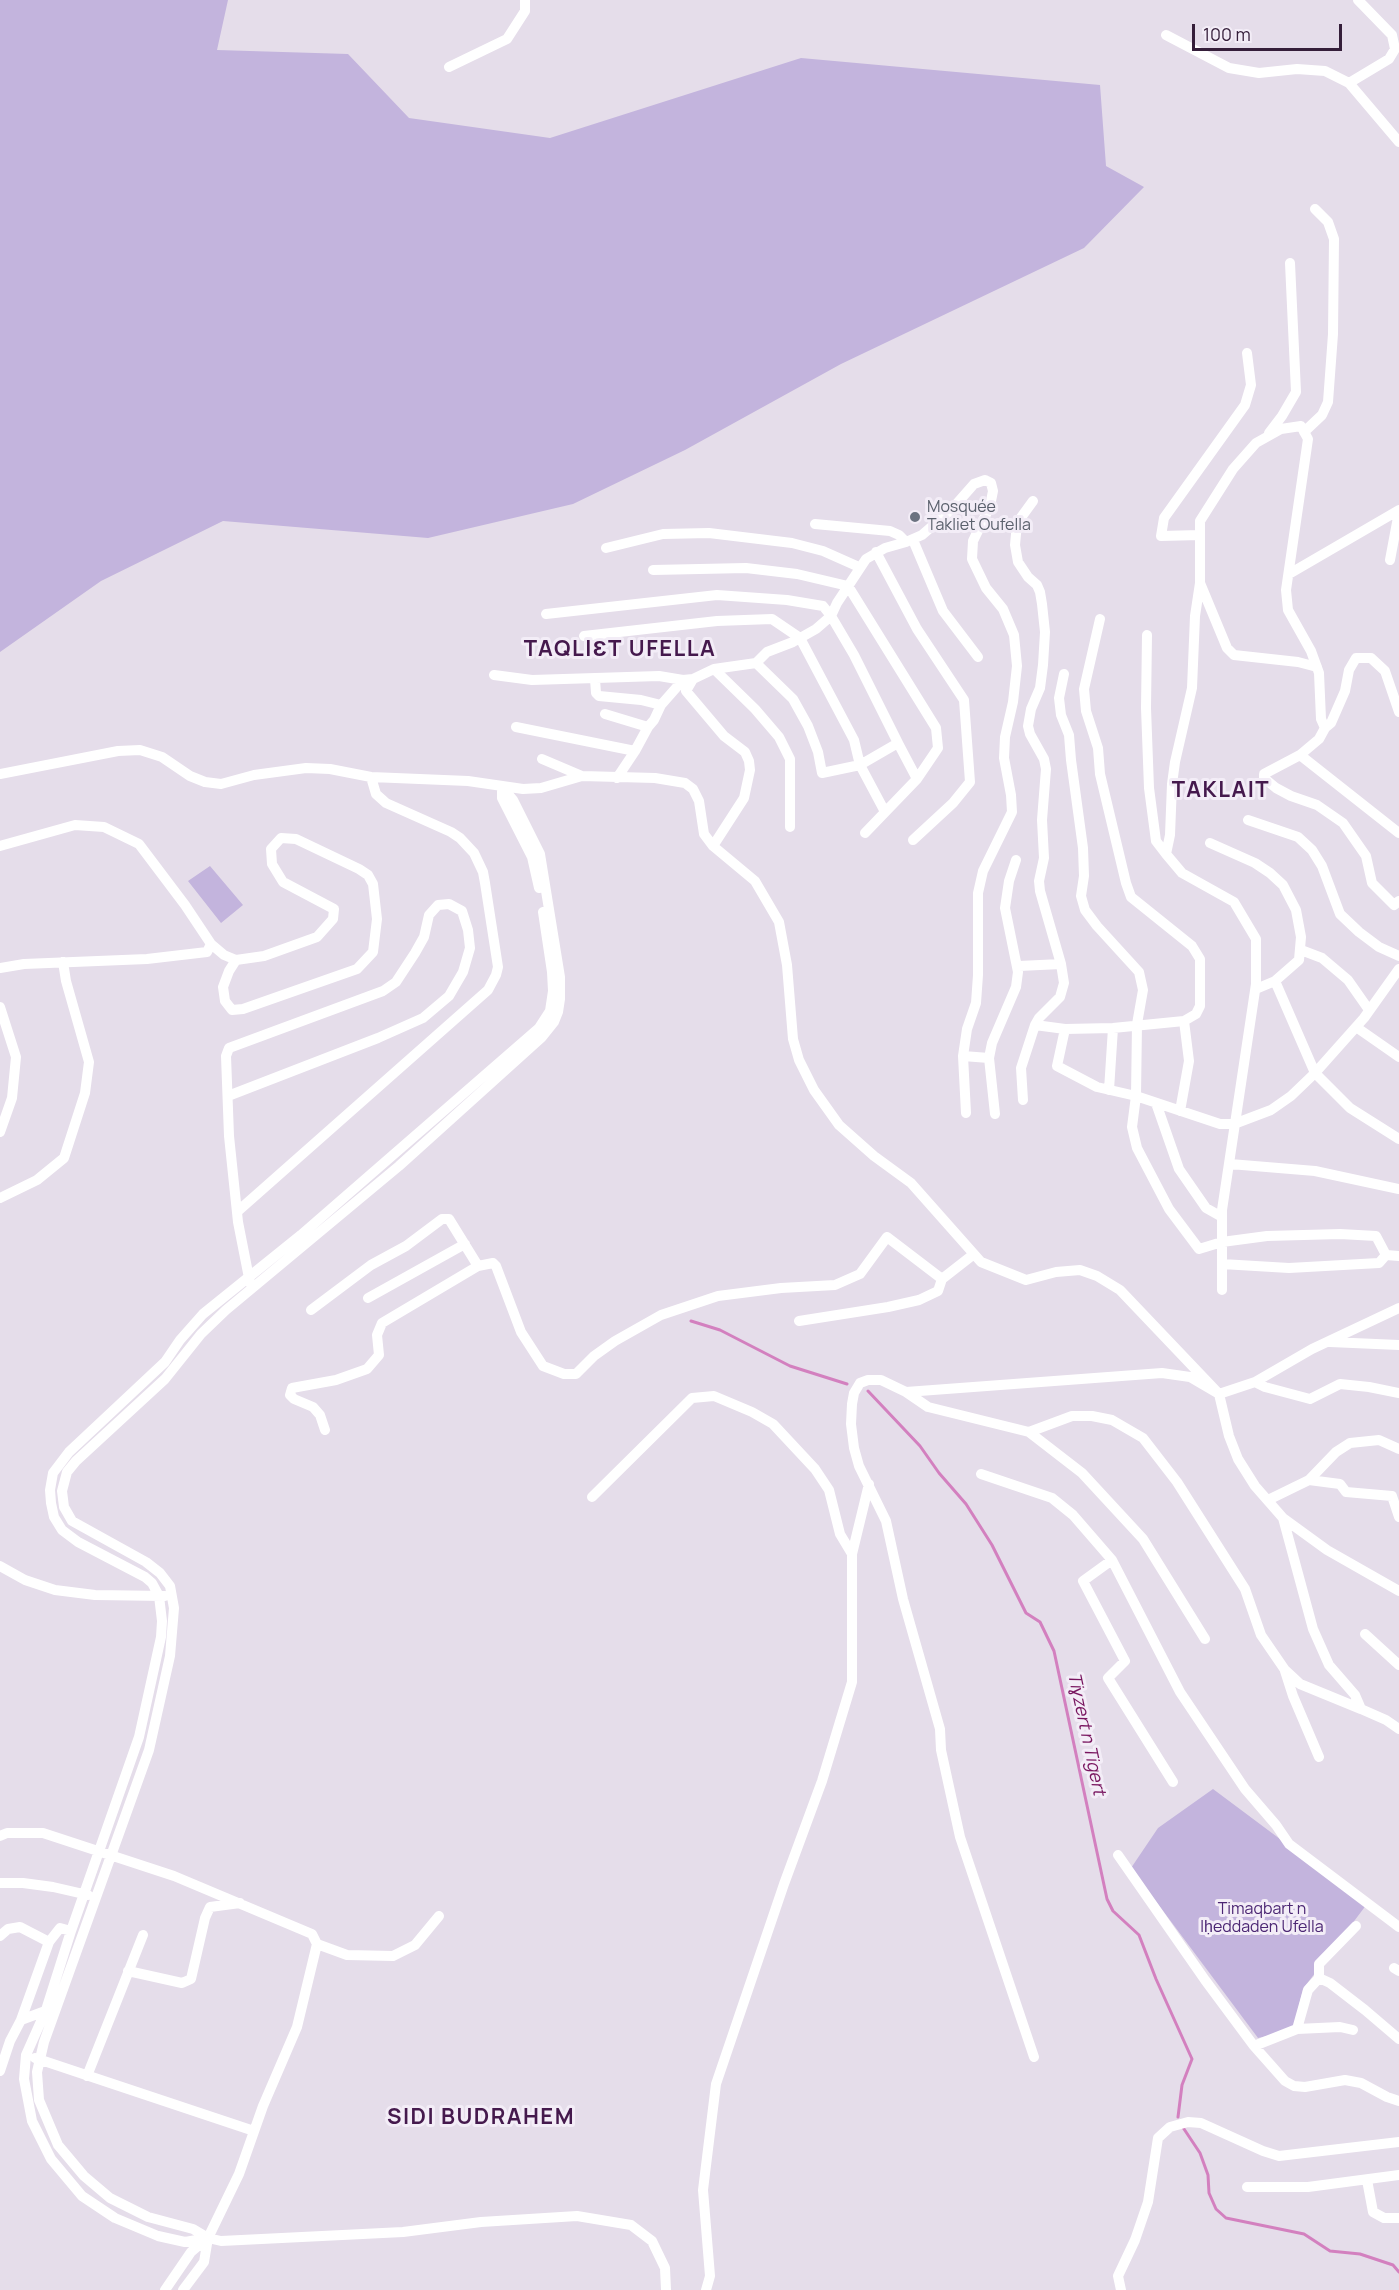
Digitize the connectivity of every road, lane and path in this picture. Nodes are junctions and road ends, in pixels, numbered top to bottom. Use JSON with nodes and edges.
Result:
{"nodes":[{"id":1,"x":525,"y":0,"type":"edge"},
{"id":2,"x":1358,"y":0,"type":"edge"},
{"id":3,"x":1166,"y":35,"type":"dead end"},
{"id":4,"x":449,"y":67,"type":"dead end"},
{"id":5,"x":1349,"y":83,"type":"junction"},
{"id":6,"x":1399,"y":142,"type":"edge"},
{"id":7,"x":1315,"y":209,"type":"dead end"},
{"id":8,"x":1290,"y":263,"type":"dead end"},
{"id":9,"x":1247,"y":354,"type":"dead end"},
{"id":10,"x":1304,"y":432,"type":"junction"},
{"id":11,"x":1265,"y":438,"type":"junction"},
{"id":12,"x":1034,"y":501,"type":"dead end"},
{"id":13,"x":1399,"y":511,"type":"edge"},
{"id":14,"x":815,"y":524,"type":"dead end"},
{"id":15,"x":1200,"y":535,"type":"junction"},
{"id":16,"x":909,"y":541,"type":"junction"},
{"id":17,"x":606,"y":548,"type":"dead end"},
{"id":18,"x":876,"y":552,"type":"junction"},
{"id":19,"x":1390,"y":560,"type":"dead end"},
{"id":20,"x":859,"y":567,"type":"junction"},
{"id":21,"x":653,"y":570,"type":"dead end"},
{"id":22,"x":1289,"y":574,"type":"junction"},
{"id":23,"x":1200,"y":583,"type":"junction"},
{"id":24,"x":848,"y":586,"type":"junction"},
{"id":25,"x":546,"y":614,"type":"dead end"},
{"id":26,"x":831,"y":616,"type":"junction"},
{"id":27,"x":1100,"y":619,"type":"dead end"},
{"id":28,"x":1147,"y":635,"type":"dead end"},
{"id":29,"x":584,"y":636,"type":"dead end"},
{"id":30,"x":800,"y":638,"type":"junction"},
{"id":31,"x":978,"y":657,"type":"dead end"},
{"id":32,"x":756,"y":663,"type":"junction"},
{"id":33,"x":1317,"y":667,"type":"junction"},
{"id":34,"x":714,"y":669,"type":"junction"},
{"id":35,"x":1064,"y":674,"type":"dead end"},
{"id":36,"x":495,"y":675,"type":"dead end"},
{"id":37,"x":595,"y":679,"type":"junction"},
{"id":38,"x":687,"y":683,"type":"junction"},
{"id":39,"x":661,"y":705,"type":"junction"},
{"id":40,"x":1399,"y":712,"type":"edge"},
{"id":41,"x":605,"y":714,"type":"dead end"},
{"id":42,"x":648,"y":727,"type":"junction"},
{"id":43,"x":516,"y":728,"type":"dead end"},
{"id":44,"x":1325,"y":728,"type":"junction"},
{"id":45,"x":898,"y":743,"type":"junction"},
{"id":46,"x":635,"y":750,"type":"junction"},
{"id":47,"x":1300,"y":755,"type":"junction"},
{"id":48,"x":542,"y":759,"type":"dead end"},
{"id":49,"x":861,"y":765,"type":"junction"},
{"id":50,"x":0,"y":774,"type":"edge"},
{"id":51,"x":582,"y":776,"type":"junction"},
{"id":52,"x":371,"y":777,"type":"junction"},
{"id":53,"x":617,"y":778,"type":"junction"},
{"id":54,"x":917,"y":779,"type":"junction"},
{"id":55,"x":502,"y":787,"type":"junction"},
{"id":56,"x":884,"y":810,"type":"junction"},
{"id":57,"x":1248,"y":820,"type":"dead end"},
{"id":58,"x":790,"y":827,"type":"dead end"},
{"id":59,"x":865,"y":833,"type":"dead end"},
{"id":60,"x":1399,"y":833,"type":"edge"},
{"id":61,"x":913,"y":840,"type":"dead end"},
{"id":62,"x":1210,"y":843,"type":"dead end"},
{"id":63,"x":0,"y":846,"type":"edge"},
{"id":64,"x":713,"y":846,"type":"junction"},
{"id":65,"x":1166,"y":854,"type":"junction"},
{"id":66,"x":1016,"y":860,"type":"dead end"},
{"id":67,"x":1399,"y":902,"type":"edge"},
{"id":68,"x":211,"y":944,"type":"junction"},
{"id":69,"x":1301,"y":950,"type":"junction"},
{"id":70,"x":1399,"y":956,"type":"edge"},
{"id":71,"x":236,"y":960,"type":"junction"},
{"id":72,"x":63,"y":962,"type":"junction"},
{"id":73,"x":1061,"y":964,"type":"junction"},
{"id":74,"x":1018,"y":966,"type":"junction"},
{"id":75,"x":0,"y":968,"type":"edge"},
{"id":76,"x":1399,"y":969,"type":"edge"},
{"id":77,"x":1275,"y":981,"type":"junction"},
{"id":78,"x":1256,"y":989,"type":"junction"},
{"id":79,"x":0,"y":1007,"type":"edge"},
{"id":80,"x":1369,"y":1010,"type":"junction"},
{"id":81,"x":1184,"y":1021,"type":"junction"},
{"id":82,"x":1137,"y":1024,"type":"junction"},
{"id":83,"x":1035,"y":1025,"type":"junction"},
{"id":84,"x":1356,"y":1027,"type":"junction"},
{"id":85,"x":1113,"y":1028,"type":"junction"},
{"id":86,"x":1065,"y":1029,"type":"junction"},
{"id":87,"x":963,"y":1056,"type":"junction"},
{"id":88,"x":1399,"y":1057,"type":"edge"},
{"id":89,"x":988,"y":1058,"type":"junction"},
{"id":90,"x":1315,"y":1073,"type":"junction"},
{"id":91,"x":1109,"y":1090,"type":"junction"},
{"id":92,"x":228,"y":1096,"type":"junction"},
{"id":93,"x":1136,"y":1096,"type":"junction"},
{"id":94,"x":1023,"y":1100,"type":"dead end"},
{"id":95,"x":1156,"y":1103,"type":"junction"},
{"id":96,"x":1180,"y":1111,"type":"junction"},
{"id":97,"x":966,"y":1113,"type":"dead end"},
{"id":98,"x":995,"y":1114,"type":"dead end"},
{"id":99,"x":1234,"y":1124,"type":"junction"},
{"id":100,"x":0,"y":1132,"type":"edge"},
{"id":101,"x":1399,"y":1139,"type":"edge"},
{"id":102,"x":1230,"y":1164,"type":"junction"},
{"id":103,"x":1399,"y":1190,"type":"edge"},
{"id":104,"x":0,"y":1198,"type":"edge"},
{"id":105,"x":238,"y":1211,"type":"junction"},
{"id":106,"x":1222,"y":1217,"type":"junction"},
{"id":107,"x":1222,"y":1242,"type":"junction"},
{"id":108,"x":465,"y":1244,"type":"junction"},
{"id":109,"x":974,"y":1254,"type":"junction"},
{"id":110,"x":1386,"y":1255,"type":"junction"},
{"id":111,"x":1399,"y":1256,"type":"edge"},
{"id":112,"x":1222,"y":1264,"type":"junction"},
{"id":113,"x":478,"y":1266,"type":"junction"},
{"id":114,"x":942,"y":1279,"type":"junction"},
{"id":115,"x":250,"y":1283,"type":"junction"},
{"id":116,"x":1222,"y":1290,"type":"dead end"},
{"id":117,"x":368,"y":1298,"type":"dead end"},
{"id":118,"x":1399,"y":1308,"type":"edge"},
{"id":119,"x":312,"y":1310,"type":"dead end"},
{"id":120,"x":799,"y":1321,"type":"dead end"},
{"id":121,"x":1327,"y":1342,"type":"junction"},
{"id":122,"x":1399,"y":1345,"type":"edge"},
{"id":123,"x":1255,"y":1382,"type":"junction"},
{"id":124,"x":906,"y":1392,"type":"junction"},
{"id":125,"x":1399,"y":1393,"type":"edge"},
{"id":126,"x":1219,"y":1394,"type":"junction"},
{"id":127,"x":326,"y":1430,"type":"dead end"},
{"id":128,"x":1029,"y":1432,"type":"junction"},
{"id":129,"x":1399,"y":1449,"type":"edge"},
{"id":130,"x":981,"y":1474,"type":"dead end"},
{"id":131,"x":1309,"y":1480,"type":"junction"},
{"id":132,"x":869,"y":1484,"type":"junction"},
{"id":133,"x":592,"y":1497,"type":"dead end"},
{"id":134,"x":1268,"y":1500,"type":"junction"},
{"id":135,"x":1399,"y":1516,"type":"edge"},
{"id":136,"x":1282,"y":1518,"type":"junction"},
{"id":137,"x":852,"y":1554,"type":"junction"},
{"id":138,"x":1112,"y":1560,"type":"junction"},
{"id":139,"x":0,"y":1566,"type":"edge"},
{"id":140,"x":1399,"y":1591,"type":"edge"},
{"id":141,"x":159,"y":1596,"type":"junction"},
{"id":142,"x":172,"y":1596,"type":"junction"},
{"id":143,"x":1365,"y":1634,"type":"dead end"},
{"id":144,"x":1205,"y":1639,"type":"dead end"},
{"id":145,"x":1399,"y":1665,"type":"edge"},
{"id":146,"x":1285,"y":1670,"type":"junction"},
{"id":147,"x":1361,"y":1709,"type":"junction"},
{"id":148,"x":1399,"y":1729,"type":"edge"},
{"id":149,"x":1319,"y":1757,"type":"dead end"},
{"id":150,"x":1173,"y":1782,"type":"dead end"},
{"id":151,"x":0,"y":1836,"type":"edge"},
{"id":152,"x":105,"y":1853,"type":"junction"},
{"id":153,"x":1118,"y":1856,"type":"dead end"},
{"id":154,"x":0,"y":1883,"type":"edge"},
{"id":155,"x":84,"y":1894,"type":"junction"},
{"id":156,"x":96,"y":1898,"type":"junction"},
{"id":157,"x":242,"y":1903,"type":"junction"},
{"id":158,"x":439,"y":1916,"type":"dead end"},
{"id":159,"x":1356,"y":1926,"type":"dead end"},
{"id":160,"x":1399,"y":1927,"type":"edge"},
{"id":161,"x":70,"y":1931,"type":"junction"},
{"id":162,"x":143,"y":1935,"type":"dead end"},
{"id":163,"x":0,"y":1936,"type":"edge"},
{"id":164,"x":49,"y":1942,"type":"junction"},
{"id":165,"x":317,"y":1944,"type":"junction"},
{"id":166,"x":128,"y":1971,"type":"junction"},
{"id":167,"x":1319,"y":1978,"type":"junction"},
{"id":168,"x":57,"y":2009,"type":"junction"},
{"id":169,"x":46,"y":2010,"type":"junction"},
{"id":170,"x":21,"y":2020,"type":"junction"},
{"id":171,"x":1297,"y":2029,"type":"junction"},
{"id":172,"x":1353,"y":2030,"type":"dead end"},
{"id":173,"x":1399,"y":2039,"type":"edge"},
{"id":174,"x":1254,"y":2046,"type":"junction"},
{"id":175,"x":26,"y":2055,"type":"junction"},
{"id":176,"x":1034,"y":2057,"type":"dead end"},
{"id":177,"x":40,"y":2060,"type":"junction"},
{"id":178,"x":0,"y":2071,"type":"edge"},
{"id":179,"x":87,"y":2076,"type":"junction"},
{"id":180,"x":1399,"y":2100,"type":"edge"},
{"id":181,"x":254,"y":2131,"type":"junction"},
{"id":182,"x":1399,"y":2142,"type":"edge"},
{"id":183,"x":1399,"y":2175,"type":"edge"},
{"id":184,"x":1367,"y":2180,"type":"junction"},
{"id":185,"x":1247,"y":2187,"type":"dead end"},
{"id":186,"x":1399,"y":2218,"type":"edge"},
{"id":187,"x":208,"y":2238,"type":"junction"},
{"id":188,"x":165,"y":2290,"type":"edge"},
{"id":189,"x":183,"y":2290,"type":"edge"},
{"id":190,"x":666,"y":2290,"type":"edge"},
{"id":191,"x":706,"y":2290,"type":"edge"},
{"id":192,"x":1121,"y":2290,"type":"edge"}],
"edges":[{"from":1,"to":4,"type":"street"},
{"from":2,"to":5,"type":"street"},
{"from":3,"to":5,"type":"street"},
{"from":5,"to":6,"type":"street"},
{"from":7,"to":10,"type":"street"},
{"from":8,"to":11,"type":"street"},
{"from":9,"to":15,"type":"street"},
{"from":10,"to":11,"type":"street"},
{"from":10,"to":22,"type":"street"},
{"from":11,"to":15,"type":"street"},
{"from":12,"to":73,"type":"street"},
{"from":13,"to":19,"type":"street"},
{"from":13,"to":22,"type":"street"},
{"from":14,"to":16,"type":"street"},
{"from":15,"to":23,"type":"street"},
{"from":16,"to":18,"type":"street"},
{"from":16,"to":31,"type":"street"},
{"from":16,"to":87,"type":"street"},
{"from":17,"to":20,"type":"street"},
{"from":18,"to":20,"type":"street"},
{"from":18,"to":61,"type":"street"},
{"from":20,"to":24,"type":"street"},
{"from":21,"to":24,"type":"street"},
{"from":22,"to":33,"type":"street"},
{"from":23,"to":33,"type":"street"},
{"from":23,"to":65,"type":"street"},
{"from":24,"to":26,"type":"street"},
{"from":24,"to":54,"type":"street"},
{"from":25,"to":26,"type":"street"},
{"from":26,"to":30,"type":"street"},
{"from":26,"to":45,"type":"street"},
{"from":27,"to":81,"type":"street"},
{"from":28,"to":65,"type":"street"},
{"from":29,"to":30,"type":"street"},
{"from":30,"to":32,"type":"street"},
{"from":30,"to":49,"type":"street"},
{"from":32,"to":34,"type":"street"},
{"from":32,"to":49,"type":"street"},
{"from":33,"to":44,"type":"street"},
{"from":34,"to":38,"type":"street"},
{"from":34,"to":58,"type":"street"},
{"from":35,"to":82,"type":"street"},
{"from":36,"to":37,"type":"street"},
{"from":37,"to":38,"type":"street"},
{"from":37,"to":39,"type":"street"},
{"from":38,"to":39,"type":"street"},
{"from":38,"to":64,"type":"street"},
{"from":39,"to":42,"type":"street"},
{"from":40,"to":44,"type":"street"},
{"from":41,"to":42,"type":"street"},
{"from":42,"to":46,"type":"street"},
{"from":43,"to":46,"type":"street"},
{"from":44,"to":47,"type":"street"},
{"from":45,"to":49,"type":"street"},
{"from":45,"to":54,"type":"street"},
{"from":46,"to":53,"type":"street"},
{"from":47,"to":60,"type":"street"},
{"from":47,"to":67,"type":"street"},
{"from":48,"to":51,"type":"street"},
{"from":49,"to":56,"type":"street"},
{"from":50,"to":52,"type":"street"},
{"from":51,"to":53,"type":"street"},
{"from":51,"to":55,"type":"street"},
{"from":52,"to":55,"type":"street"},
{"from":52,"to":105,"type":"street"},
{"from":53,"to":64,"type":"street"},
{"from":54,"to":56,"type":"street"},
{"from":55,"to":115,"type":"street"},
{"from":56,"to":59,"type":"street"},
{"from":57,"to":70,"type":"street"},
{"from":62,"to":69,"type":"street"},
{"from":63,"to":68,"type":"street"},
{"from":64,"to":109,"type":"street"},
{"from":65,"to":78,"type":"street"},
{"from":66,"to":74,"type":"street"},
{"from":68,"to":71,"type":"street"},
{"from":68,"to":72,"type":"street"},
{"from":69,"to":77,"type":"street"},
{"from":69,"to":80,"type":"street"},
{"from":71,"to":71,"type":"street"},
{"from":72,"to":75,"type":"street"},
{"from":72,"to":104,"type":"street"},
{"from":73,"to":74,"type":"street"},
{"from":73,"to":83,"type":"street"},
{"from":74,"to":89,"type":"street"},
{"from":76,"to":80,"type":"street"},
{"from":77,"to":78,"type":"street"},
{"from":77,"to":90,"type":"street"},
{"from":78,"to":99,"type":"street"},
{"from":79,"to":100,"type":"street"},
{"from":80,"to":84,"type":"street"},
{"from":81,"to":82,"type":"street"},
{"from":81,"to":96,"type":"street"},
{"from":82,"to":85,"type":"street"},
{"from":82,"to":93,"type":"street"},
{"from":83,"to":86,"type":"street"},
{"from":83,"to":94,"type":"street"},
{"from":84,"to":88,"type":"street"},
{"from":84,"to":90,"type":"street"},
{"from":85,"to":86,"type":"street"},
{"from":85,"to":91,"type":"street"},
{"from":86,"to":91,"type":"street"},
{"from":87,"to":89,"type":"street"},
{"from":87,"to":97,"type":"street"},
{"from":89,"to":98,"type":"street"},
{"from":90,"to":99,"type":"street"},
{"from":90,"to":101,"type":"street"},
{"from":91,"to":93,"type":"street"},
{"from":92,"to":92,"type":"street"},
{"from":92,"to":105,"type":"street"},
{"from":93,"to":95,"type":"street"},
{"from":93,"to":107,"type":"street"},
{"from":95,"to":96,"type":"street"},
{"from":95,"to":106,"type":"street"},
{"from":96,"to":99,"type":"street"},
{"from":99,"to":102,"type":"street"},
{"from":102,"to":103,"type":"street"},
{"from":102,"to":106,"type":"street"},
{"from":105,"to":115,"type":"street"},
{"from":106,"to":107,"type":"street"},
{"from":107,"to":110,"type":"street"},
{"from":107,"to":112,"type":"street"},
{"from":108,"to":113,"type":"street"},
{"from":108,"to":117,"type":"street"},
{"from":108,"to":119,"type":"street"},
{"from":109,"to":114,"type":"street"},
{"from":109,"to":126,"type":"street"},
{"from":110,"to":111,"type":"street"},
{"from":110,"to":112,"type":"street"},
{"from":112,"to":116,"type":"street"},
{"from":113,"to":114,"type":"street"},
{"from":113,"to":127,"type":"street"},
{"from":114,"to":120,"type":"street"},
{"from":115,"to":141,"type":"street"},
{"from":115,"to":142,"type":"street"},
{"from":118,"to":121,"type":"street"},
{"from":121,"to":122,"type":"street"},
{"from":121,"to":123,"type":"street"},
{"from":123,"to":125,"type":"street"},
{"from":123,"to":126,"type":"street"},
{"from":124,"to":126,"type":"street"},
{"from":124,"to":128,"type":"street"},
{"from":124,"to":132,"type":"street"},
{"from":126,"to":134,"type":"street"},
{"from":128,"to":144,"type":"street"},
{"from":128,"to":146,"type":"street"},
{"from":129,"to":131,"type":"street"},
{"from":130,"to":138,"type":"street"},
{"from":131,"to":134,"type":"street"},
{"from":131,"to":135,"type":"street"},
{"from":132,"to":137,"type":"street"},
{"from":132,"to":176,"type":"street"},
{"from":133,"to":137,"type":"street"},
{"from":134,"to":136,"type":"street"},
{"from":136,"to":140,"type":"street"},
{"from":136,"to":147,"type":"street"},
{"from":137,"to":191,"type":"street"},
{"from":138,"to":150,"type":"street"},
{"from":138,"to":160,"type":"street"},
{"from":139,"to":141,"type":"street"},
{"from":141,"to":142,"type":"street"},
{"from":141,"to":152,"type":"street"},
{"from":142,"to":152,"type":"street"},
{"from":143,"to":145,"type":"street"},
{"from":146,"to":147,"type":"street"},
{"from":146,"to":149,"type":"street"},
{"from":147,"to":148,"type":"street"},
{"from":151,"to":152,"type":"street"},
{"from":152,"to":155,"type":"street"},
{"from":152,"to":156,"type":"street"},
{"from":152,"to":157,"type":"street"},
{"from":153,"to":174,"type":"street"},
{"from":154,"to":155,"type":"street"},
{"from":155,"to":156,"type":"street"},
{"from":155,"to":161,"type":"street"},
{"from":156,"to":168,"type":"street"},
{"from":157,"to":165,"type":"street"},
{"from":157,"to":166,"type":"street"},
{"from":158,"to":165,"type":"street"},
{"from":159,"to":167,"type":"street"},
{"from":161,"to":164,"type":"street"},
{"from":161,"to":169,"type":"street"},
{"from":162,"to":166,"type":"street"},
{"from":163,"to":164,"type":"street"},
{"from":164,"to":170,"type":"street"},
{"from":165,"to":181,"type":"street"},
{"from":166,"to":179,"type":"street"},
{"from":167,"to":171,"type":"street"},
{"from":167,"to":173,"type":"street"},
{"from":168,"to":169,"type":"street"},
{"from":168,"to":177,"type":"street"},
{"from":169,"to":170,"type":"street"},
{"from":169,"to":175,"type":"street"},
{"from":170,"to":178,"type":"street"},
{"from":171,"to":172,"type":"street"},
{"from":171,"to":174,"type":"street"},
{"from":174,"to":180,"type":"street"},
{"from":175,"to":177,"type":"street"},
{"from":175,"to":187,"type":"street"},
{"from":177,"to":179,"type":"street"},
{"from":177,"to":187,"type":"street"},
{"from":179,"to":181,"type":"street"},
{"from":181,"to":187,"type":"street"},
{"from":182,"to":192,"type":"street"},
{"from":183,"to":184,"type":"street"},
{"from":184,"to":185,"type":"street"},
{"from":184,"to":186,"type":"street"},
{"from":187,"to":188,"type":"street"},
{"from":187,"to":189,"type":"street"},
{"from":187,"to":190,"type":"street"}]}
